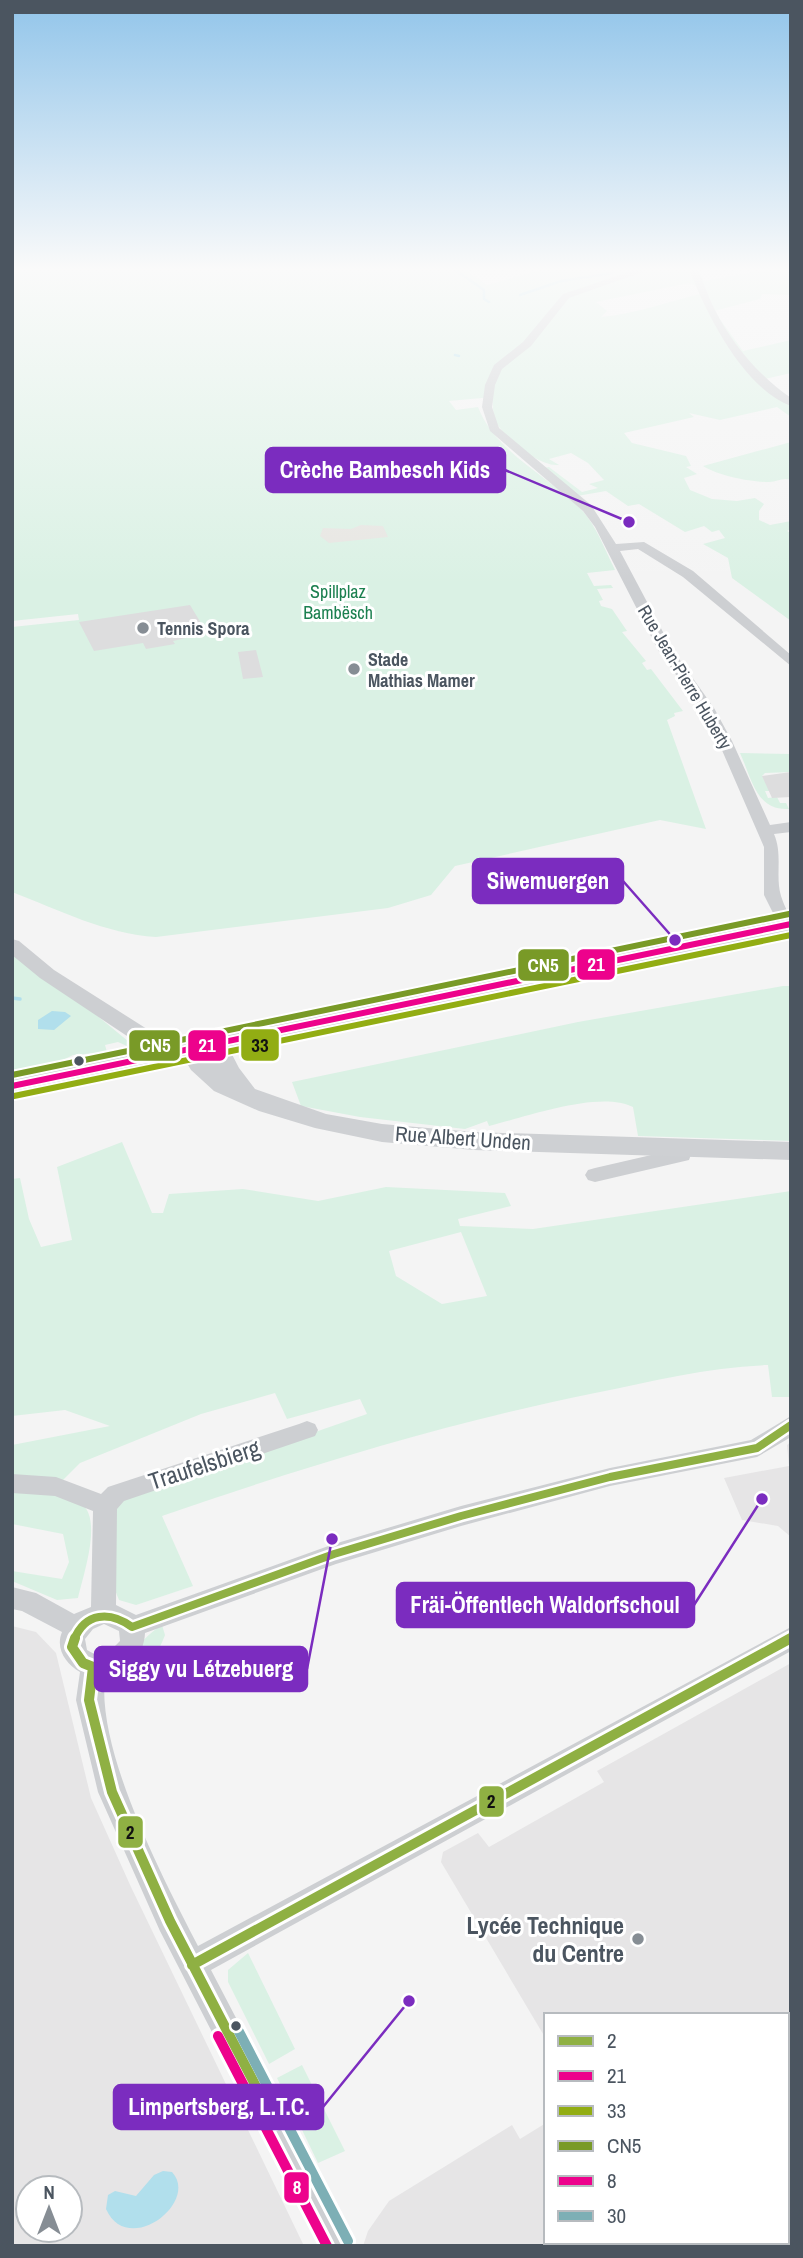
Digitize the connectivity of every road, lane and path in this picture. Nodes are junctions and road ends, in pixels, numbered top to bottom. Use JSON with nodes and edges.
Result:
{"nodes":[{"id":1,"x":493,"y":374,"type":"edge"},
{"id":2,"x":758,"y":374,"type":"edge"},
{"id":3,"x":791,"y":403,"type":"edge"},
{"id":4,"x":613,"y":548,"type":"junction"},
{"id":5,"x":791,"y":662,"type":"edge"},
{"id":6,"x":791,"y":827,"type":"edge"},
{"id":7,"x":766,"y":830,"type":"junction"},
{"id":8,"x":789,"y":925,"type":"edge"},
{"id":9,"x":12,"y":945,"type":"edge"},
{"id":10,"x":190,"y":1048,"type":"junction"},
{"id":11,"x":12,"y":1086,"type":"edge"},
{"id":12,"x":684,"y":1146,"type":"junction"},
{"id":13,"x":791,"y":1151,"type":"edge"},
{"id":14,"x":595,"y":1175,"type":"dead end"},
{"id":15,"x":791,"y":1425,"type":"edge"},
{"id":16,"x":307,"y":1430,"type":"dead end"},
{"id":17,"x":12,"y":1483,"type":"edge"},
{"id":18,"x":105,"y":1506,"type":"junction"},
{"id":19,"x":12,"y":1598,"type":"edge"},
{"id":20,"x":103,"y":1613,"type":"junction"},
{"id":21,"x":132,"y":1627,"type":"junction"},
{"id":22,"x":77,"y":1628,"type":"junction"},
{"id":23,"x":791,"y":1638,"type":"edge"},
{"id":24,"x":93,"y":1667,"type":"junction"},
{"id":25,"x":192,"y":1965,"type":"junction"},
{"id":26,"x":339,"y":2246,"type":"edge"}],
"edges":[{"from":1,"to":4,"type":"street","name":"Rue Jean-Pierre Huberty"},
{"from":2,"to":3,"type":"street"},
{"from":4,"to":5,"type":"street"},
{"from":4,"to":7,"type":"street","name":"Rue Jean-Pierre Huberty"},
{"from":6,"to":7,"type":"street"},
{"from":7,"to":8,"type":"street","name":"Rue Jean-Pierre Huberty"},
{"from":8,"to":10,"type":"main road"},
{"from":9,"to":10,"type":"street"},
{"from":10,"to":11,"type":"main road"},
{"from":10,"to":12,"type":"main road","name":"Rue Albert Unden"},
{"from":12,"to":13,"type":"main road","name":"Rue Albert Unden"},
{"from":12,"to":14,"type":"street"},
{"from":15,"to":21,"type":"street"},
{"from":16,"to":18,"type":"street","name":"Traufelsbierg"},
{"from":17,"to":18,"type":"street"},
{"from":18,"to":20,"type":"street"},
{"from":19,"to":22,"type":"street"},
{"from":20,"to":21,"type":"street"},
{"from":20,"to":22,"type":"street"},
{"from":21,"to":24,"type":"street"},
{"from":22,"to":24,"type":"street"},
{"from":23,"to":25,"type":"street"},
{"from":24,"to":25,"type":"street"},
{"from":25,"to":26,"type":"street"}]}
